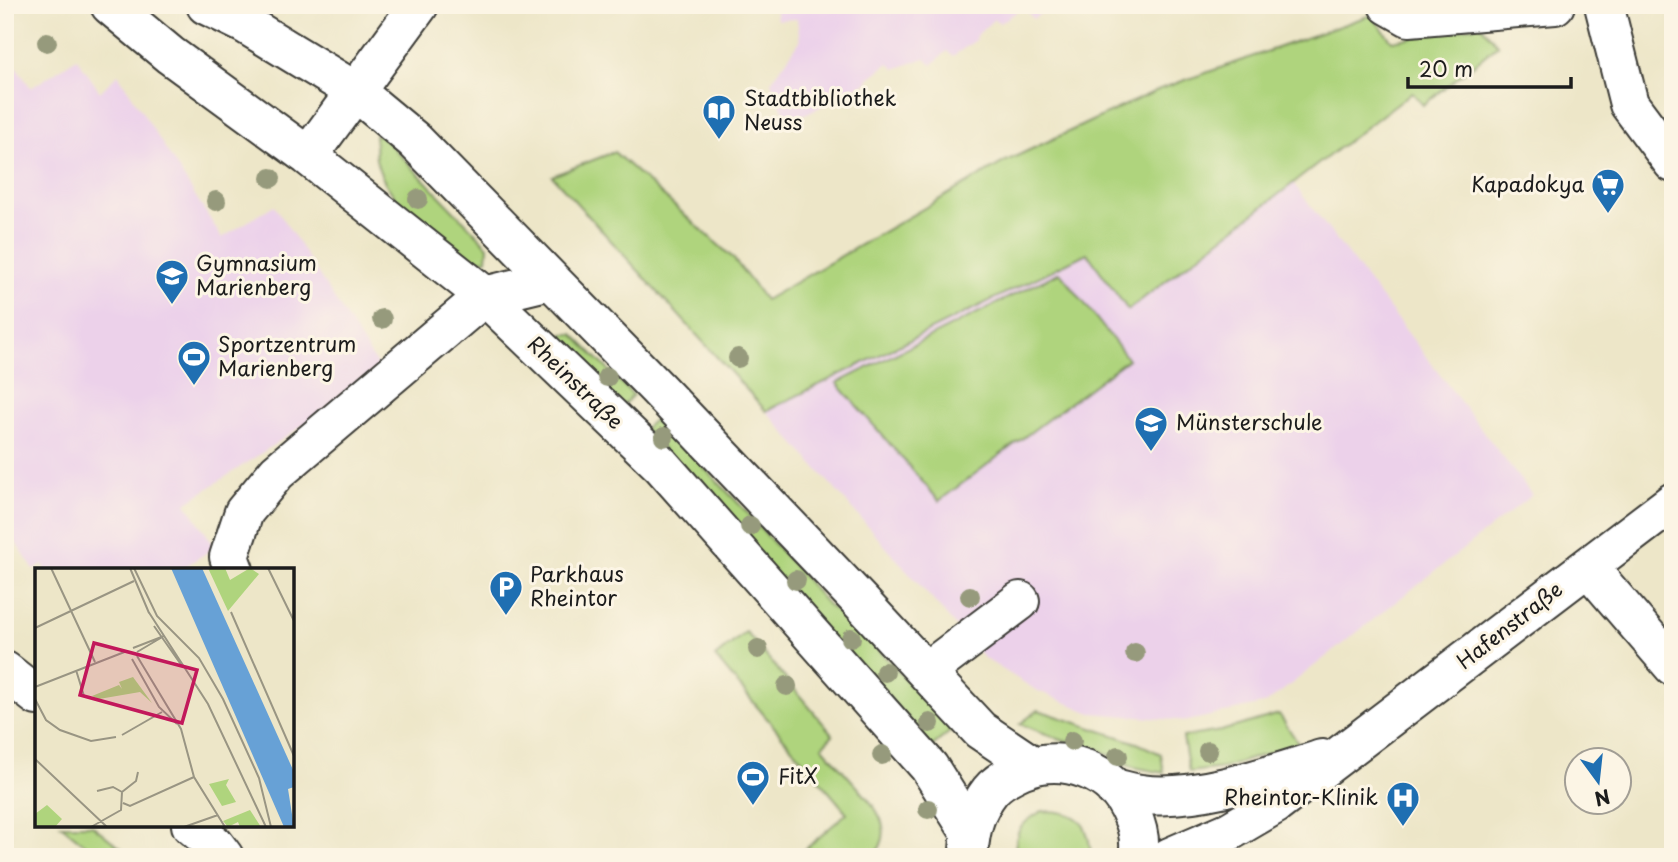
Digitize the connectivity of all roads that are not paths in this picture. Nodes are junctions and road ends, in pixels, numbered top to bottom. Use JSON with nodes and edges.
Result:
{"nodes":[{"id":1,"x":110,"y":5,"type":"edge"},
{"id":2,"x":206,"y":5,"type":"edge"},
{"id":3,"x":419,"y":5,"type":"edge"},
{"id":4,"x":1555,"y":5,"type":"edge"},
{"id":5,"x":1604,"y":5,"type":"edge"},
{"id":6,"x":1398,"y":11,"type":"edge"},
{"id":7,"x":355,"y":91,"type":"junction"},
{"id":8,"x":308,"y":156,"type":"junction"},
{"id":9,"x":1673,"y":163,"type":"edge"},
{"id":10,"x":550,"y":280,"type":"junction"},
{"id":11,"x":485,"y":296,"type":"junction"},
{"id":12,"x":1673,"y":502,"type":"edge"},
{"id":13,"x":1588,"y":566,"type":"junction"},
{"id":14,"x":233,"y":568,"type":"edge"},
{"id":15,"x":1020,"y":601,"type":"dead end"},
{"id":16,"x":1673,"y":666,"type":"edge"},
{"id":17,"x":5,"y":671,"type":"edge"},
{"id":18,"x":926,"y":672,"type":"junction"},
{"id":19,"x":35,"y":694,"type":"edge"},
{"id":20,"x":1348,"y":751,"type":"junction"},
{"id":21,"x":1032,"y":765,"type":"junction"},
{"id":22,"x":1114,"y":788,"type":"junction"},
{"id":23,"x":970,"y":844,"type":"edge"},
{"id":24,"x":1138,"y":857,"type":"edge"},
{"id":25,"x":1170,"y":857,"type":"edge"}],
"edges":[{"from":1,"to":8,"type":"street","name":"Rheinstraße"},
{"from":2,"to":7,"type":"street"},
{"from":3,"to":7,"type":"street"},
{"from":4,"to":6,"type":"street"},
{"from":5,"to":9,"type":"street"},
{"from":7,"to":8,"type":"street"},
{"from":7,"to":10,"type":"street"},
{"from":8,"to":11,"type":"street","name":"Rheinstraße"},
{"from":10,"to":11,"type":"street"},
{"from":10,"to":18,"type":"street"},
{"from":11,"to":14,"type":"street"},
{"from":11,"to":23,"type":"street","name":"Rheinstraße"},
{"from":12,"to":13,"type":"street","name":"Hafenstraße"},
{"from":13,"to":16,"type":"street"},
{"from":13,"to":20,"type":"street","name":"Hafenstraße"},
{"from":15,"to":18,"type":"street"},
{"from":17,"to":19,"type":"street"},
{"from":18,"to":21,"type":"street"},
{"from":20,"to":22,"type":"street","name":"Hafenstraße"},
{"from":20,"to":25,"type":"street","name":"Hafenstraße"},
{"from":21,"to":22,"type":"street","name":"Hafenstraße"},
{"from":21,"to":23,"type":"street","name":"Hafenstraße"},
{"from":22,"to":24,"type":"street","name":"Hafenstraße"}]}
